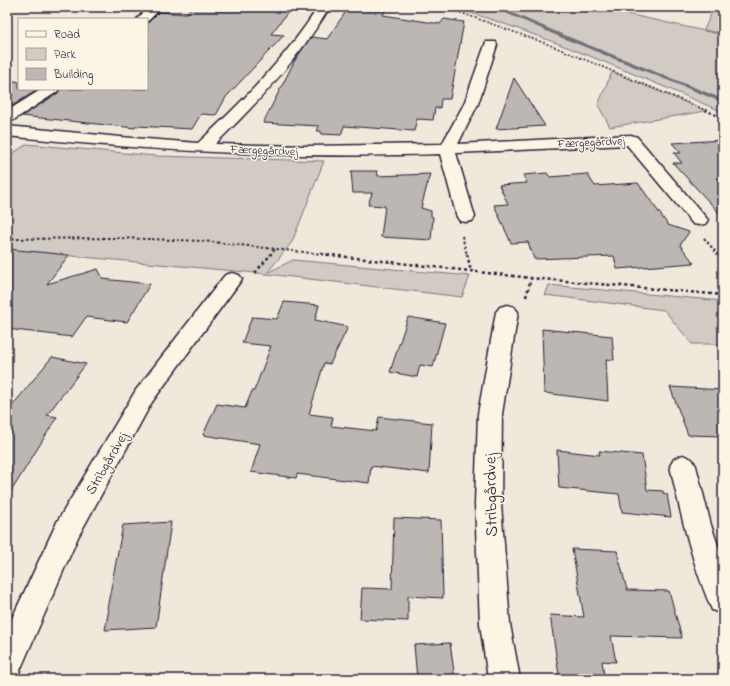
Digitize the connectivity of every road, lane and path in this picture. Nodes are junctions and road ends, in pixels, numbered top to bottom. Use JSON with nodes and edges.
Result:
{"nodes":[{"id":1,"x":156,"y":7,"type":"edge"},
{"id":2,"x":324,"y":7,"type":"edge"},
{"id":3,"x":445,"y":7,"type":"edge"},
{"id":4,"x":144,"y":18,"type":"edge"},
{"id":5,"x":492,"y":45,"type":"dead end"},
{"id":6,"x":50,"y":90,"type":"edge"},
{"id":7,"x":7,"y":118,"type":"edge"},
{"id":8,"x":723,"y":118,"type":"edge"},
{"id":9,"x":7,"y":131,"type":"edge"},
{"id":10,"x":202,"y":148,"type":"junction"},
{"id":11,"x":447,"y":150,"type":"junction"},
{"id":12,"x":466,"y":216,"type":"joint"},
{"id":13,"x":699,"y":220,"type":"dead end"},
{"id":14,"x":7,"y":239,"type":"edge"},
{"id":15,"x":277,"y":248,"type":"junction"},
{"id":16,"x":471,"y":271,"type":"junction"},
{"id":17,"x":232,"y":279,"type":"joint"},
{"id":18,"x":723,"y":295,"type":"edge"},
{"id":19,"x":507,"y":312,"type":"dead end"},
{"id":20,"x":683,"y":466,"type":"dead end"},
{"id":21,"x":723,"y":600,"type":"edge"},
{"id":22,"x":7,"y":664,"type":"edge"},
{"id":23,"x":504,"y":679,"type":"edge"}],
"edges":[{"from":1,"to":4,"type":"street"},
{"from":2,"to":10,"type":"street","name":"Færgegårdvej"},
{"from":3,"to":8,"type":"path"},
{"from":5,"to":11,"type":"street"},
{"from":6,"to":7,"type":"street"},
{"from":9,"to":10,"type":"street","name":"Færgegårdvej"},
{"from":10,"to":11,"type":"street","name":"Færgegårdvej"},
{"from":11,"to":12,"type":"street"},
{"from":11,"to":13,"type":"street","name":"Færgegårdvej"},
{"from":12,"to":16,"type":"path"},
{"from":14,"to":15,"type":"path"},
{"from":15,"to":16,"type":"path"},
{"from":15,"to":17,"type":"path"},
{"from":16,"to":18,"type":"path"},
{"from":17,"to":22,"type":"street","name":"Stribgårdvej"},
{"from":19,"to":23,"type":"street","name":"Stribgårdvej"},
{"from":20,"to":21,"type":"street"}]}
